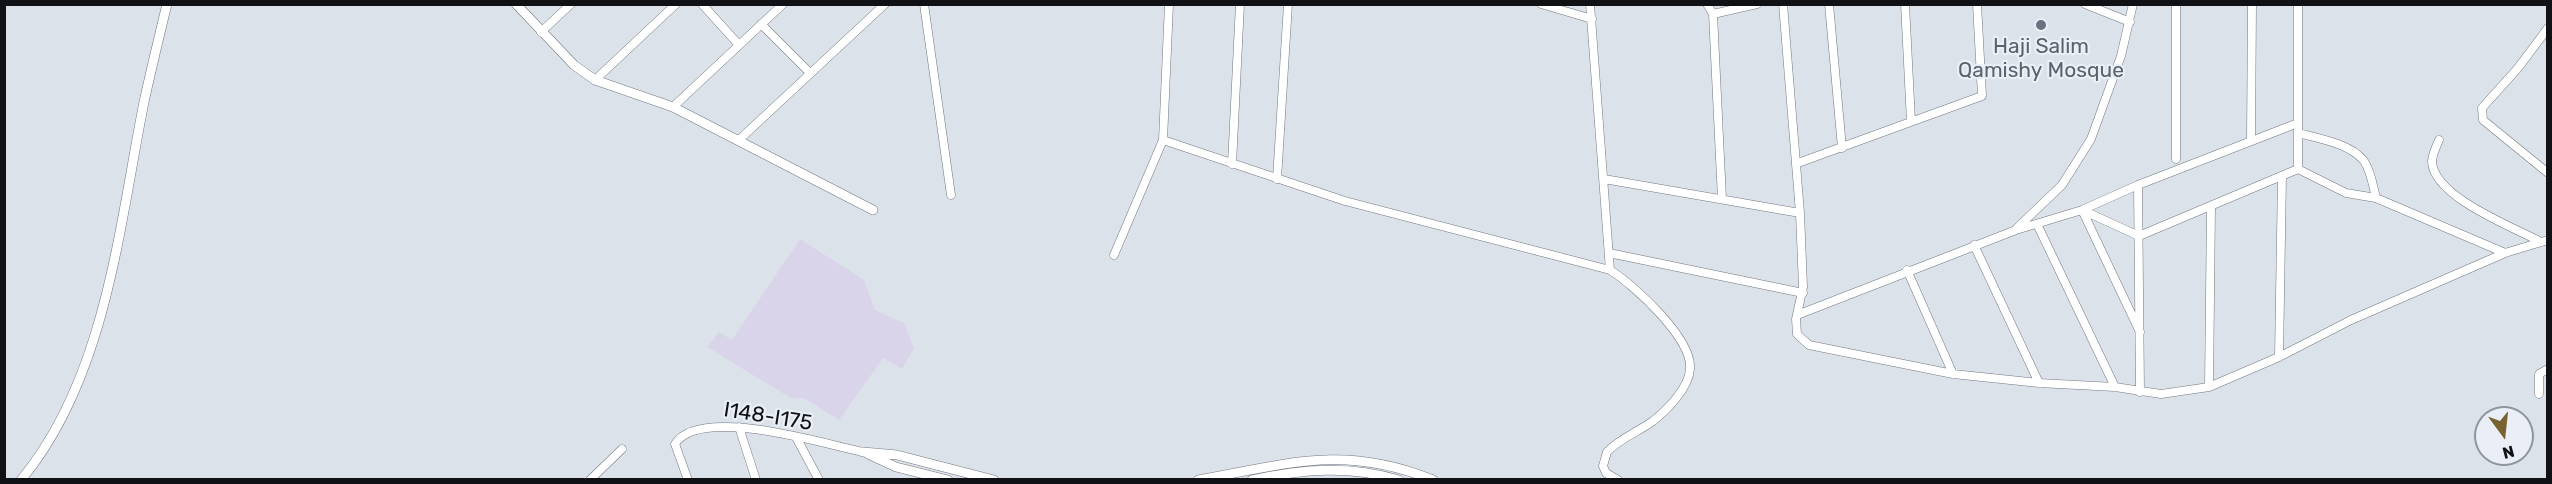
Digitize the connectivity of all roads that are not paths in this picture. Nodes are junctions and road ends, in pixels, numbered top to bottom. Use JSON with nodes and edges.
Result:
{"nodes":[{"id":1,"x":167,"y":4,"type":"edge"},
{"id":2,"x":516,"y":4,"type":"edge"},
{"id":3,"x":571,"y":4,"type":"edge"},
{"id":4,"x":702,"y":4,"type":"edge"},
{"id":5,"x":783,"y":4,"type":"edge"},
{"id":6,"x":885,"y":4,"type":"edge"},
{"id":7,"x":924,"y":4,"type":"edge"},
{"id":8,"x":1169,"y":4,"type":"edge"},
{"id":9,"x":1240,"y":4,"type":"edge"},
{"id":10,"x":1288,"y":4,"type":"edge"},
{"id":11,"x":1541,"y":4,"type":"edge"},
{"id":12,"x":1590,"y":4,"type":"edge"},
{"id":13,"x":1707,"y":4,"type":"edge"},
{"id":14,"x":1757,"y":4,"type":"edge"},
{"id":15,"x":1783,"y":4,"type":"edge"},
{"id":16,"x":1829,"y":4,"type":"edge"},
{"id":17,"x":1905,"y":4,"type":"edge"},
{"id":18,"x":1977,"y":4,"type":"edge"},
{"id":19,"x":2085,"y":4,"type":"edge"},
{"id":20,"x":2176,"y":4,"type":"edge"},
{"id":21,"x":2252,"y":4,"type":"edge"},
{"id":22,"x":2298,"y":4,"type":"edge"},
{"id":23,"x":675,"y":5,"type":"edge"},
{"id":24,"x":2134,"y":5,"type":"edge"},
{"id":25,"x":1713,"y":14,"type":"junction"},
{"id":26,"x":1592,"y":19,"type":"junction"},
{"id":27,"x":2130,"y":22,"type":"junction"},
{"id":28,"x":761,"y":24,"type":"junction"},
{"id":29,"x":2547,"y":28,"type":"edge"},
{"id":30,"x":541,"y":32,"type":"junction"},
{"id":31,"x":739,"y":45,"type":"junction"},
{"id":32,"x":810,"y":74,"type":"junction"},
{"id":33,"x":595,"y":80,"type":"junction"},
{"id":34,"x":673,"y":107,"type":"junction"},
{"id":35,"x":1911,"y":121,"type":"junction"},
{"id":36,"x":2298,"y":123,"type":"junction"},
{"id":37,"x":2298,"y":133,"type":"junction"},
{"id":38,"x":740,"y":139,"type":"junction"},
{"id":39,"x":1163,"y":140,"type":"junction"},
{"id":40,"x":2439,"y":140,"type":"dead end"},
{"id":41,"x":2250,"y":141,"type":"junction"},
{"id":42,"x":1842,"y":148,"type":"junction"},
{"id":43,"x":2176,"y":159,"type":"dead end"},
{"id":44,"x":1232,"y":164,"type":"junction"},
{"id":45,"x":1798,"y":164,"type":"junction"},
{"id":46,"x":2298,"y":169,"type":"junction"},
{"id":47,"x":2547,"y":173,"type":"edge"},
{"id":48,"x":2282,"y":176,"type":"junction"},
{"id":49,"x":1277,"y":178,"type":"junction"},
{"id":50,"x":1604,"y":179,"type":"junction"},
{"id":51,"x":2138,"y":185,"type":"junction"},
{"id":52,"x":951,"y":195,"type":"dead end"},
{"id":53,"x":2376,"y":198,"type":"junction"},
{"id":54,"x":1722,"y":199,"type":"junction"},
{"id":55,"x":2211,"y":206,"type":"junction"},
{"id":56,"x":873,"y":210,"type":"dead end"},
{"id":57,"x":2082,"y":210,"type":"junction"},
{"id":58,"x":1800,"y":213,"type":"junction"},
{"id":59,"x":2037,"y":224,"type":"junction"},
{"id":60,"x":2016,"y":230,"type":"junction"},
{"id":61,"x":2139,"y":236,"type":"junction"},
{"id":62,"x":2544,"y":241,"type":"edge"},
{"id":63,"x":1974,"y":245,"type":"junction"},
{"id":64,"x":1609,"y":253,"type":"junction"},
{"id":65,"x":2505,"y":253,"type":"junction"},
{"id":66,"x":1114,"y":255,"type":"dead end"},
{"id":67,"x":1610,"y":270,"type":"junction"},
{"id":68,"x":1907,"y":270,"type":"junction"},
{"id":69,"x":1803,"y":293,"type":"junction"},
{"id":70,"x":1797,"y":315,"type":"junction"},
{"id":71,"x":2140,"y":332,"type":"junction"},
{"id":72,"x":2279,"y":357,"type":"junction"},
{"id":73,"x":2547,"y":369,"type":"edge"},
{"id":74,"x":1953,"y":374,"type":"junction"},
{"id":75,"x":2039,"y":383,"type":"junction"},
{"id":76,"x":2115,"y":387,"type":"junction"},
{"id":77,"x":2209,"y":387,"type":"junction"},
{"id":78,"x":2140,"y":392,"type":"junction"},
{"id":79,"x":2539,"y":393,"type":"dead end"},
{"id":80,"x":739,"y":427,"type":"junction"},
{"id":81,"x":797,"y":438,"type":"junction"},
{"id":82,"x":622,"y":448,"type":"dead end"},
{"id":83,"x":863,"y":452,"type":"junction"},
{"id":84,"x":1607,"y":476,"type":"edge"},
{"id":85,"x":21,"y":480,"type":"edge"},
{"id":86,"x":590,"y":480,"type":"edge"},
{"id":87,"x":688,"y":480,"type":"edge"},
{"id":88,"x":756,"y":480,"type":"edge"},
{"id":89,"x":819,"y":480,"type":"edge"},
{"id":90,"x":948,"y":480,"type":"edge"},
{"id":91,"x":994,"y":480,"type":"edge"},
{"id":92,"x":1198,"y":480,"type":"edge"},
{"id":93,"x":1252,"y":480,"type":"edge"},
{"id":94,"x":1398,"y":480,"type":"edge"},
{"id":95,"x":1433,"y":480,"type":"edge"},
{"id":96,"x":1617,"y":480,"type":"edge"}],
"edges":[{"from":1,"to":85,"type":"street"},
{"from":2,"to":30,"type":"street"},
{"from":3,"to":30,"type":"street"},
{"from":4,"to":31,"type":"street"},
{"from":5,"to":28,"type":"street"},
{"from":6,"to":32,"type":"street"},
{"from":7,"to":52,"type":"street"},
{"from":8,"to":39,"type":"street"},
{"from":9,"to":44,"type":"street"},
{"from":10,"to":49,"type":"street"},
{"from":11,"to":26,"type":"street"},
{"from":12,"to":26,"type":"street"},
{"from":13,"to":25,"type":"street"},
{"from":14,"to":25,"type":"street"},
{"from":15,"to":45,"type":"street"},
{"from":16,"to":42,"type":"street"},
{"from":17,"to":35,"type":"street"},
{"from":18,"to":35,"type":"street"},
{"from":19,"to":27,"type":"street"},
{"from":20,"to":43,"type":"street"},
{"from":21,"to":41,"type":"street"},
{"from":22,"to":36,"type":"street"},
{"from":23,"to":33,"type":"street"},
{"from":24,"to":27,"type":"street"},
{"from":25,"to":54,"type":"street"},
{"from":26,"to":50,"type":"street"},
{"from":27,"to":60,"type":"street"},
{"from":28,"to":31,"type":"street"},
{"from":28,"to":32,"type":"street"},
{"from":29,"to":47,"type":"street"},
{"from":30,"to":33,"type":"street"},
{"from":31,"to":34,"type":"street"},
{"from":32,"to":38,"type":"street"},
{"from":33,"to":34,"type":"street"},
{"from":34,"to":38,"type":"street"},
{"from":35,"to":42,"type":"street"},
{"from":36,"to":37,"type":"street"},
{"from":36,"to":41,"type":"street"},
{"from":37,"to":46,"type":"street"},
{"from":37,"to":53,"type":"street"},
{"from":38,"to":56,"type":"street"},
{"from":39,"to":44,"type":"street"},
{"from":39,"to":66,"type":"street"},
{"from":40,"to":62,"type":"street"},
{"from":41,"to":51,"type":"street"},
{"from":42,"to":45,"type":"street"},
{"from":44,"to":49,"type":"street"},
{"from":45,"to":58,"type":"street"},
{"from":46,"to":48,"type":"street"},
{"from":46,"to":53,"type":"street"},
{"from":48,"to":55,"type":"street"},
{"from":48,"to":72,"type":"street"},
{"from":49,"to":67,"type":"street"},
{"from":50,"to":54,"type":"street"},
{"from":50,"to":64,"type":"street"},
{"from":51,"to":57,"type":"street"},
{"from":51,"to":61,"type":"street"},
{"from":53,"to":65,"type":"street"},
{"from":54,"to":58,"type":"street"},
{"from":55,"to":61,"type":"street"},
{"from":55,"to":77,"type":"street"},
{"from":57,"to":59,"type":"street"},
{"from":57,"to":61,"type":"street"},
{"from":57,"to":71,"type":"street"},
{"from":58,"to":69,"type":"street"},
{"from":59,"to":60,"type":"street"},
{"from":59,"to":76,"type":"street"},
{"from":60,"to":63,"type":"street"},
{"from":61,"to":71,"type":"street"},
{"from":62,"to":65,"type":"street"},
{"from":63,"to":68,"type":"street"},
{"from":63,"to":75,"type":"street"},
{"from":64,"to":67,"type":"street"},
{"from":64,"to":69,"type":"street"},
{"from":65,"to":72,"type":"street"},
{"from":67,"to":84,"type":"street"},
{"from":68,"to":70,"type":"street"},
{"from":68,"to":74,"type":"street"},
{"from":69,"to":70,"type":"street"},
{"from":70,"to":74,"type":"street"},
{"from":71,"to":78,"type":"street"},
{"from":72,"to":77,"type":"street"},
{"from":73,"to":79,"type":"street"},
{"from":74,"to":75,"type":"street"},
{"from":75,"to":76,"type":"street"},
{"from":76,"to":78,"type":"street"},
{"from":77,"to":78,"type":"street"},
{"from":80,"to":81,"type":"street","name":"I148-I175"},
{"from":80,"to":87,"type":"street","name":"I148-I175"},
{"from":80,"to":88,"type":"street"},
{"from":81,"to":83,"type":"street","name":"I148-I175"},
{"from":81,"to":89,"type":"street"},
{"from":82,"to":86,"type":"street"},
{"from":83,"to":90,"type":"street"},
{"from":83,"to":91,"type":"street"},
{"from":84,"to":96,"type":"street"},
{"from":92,"to":95,"type":"street"},
{"from":93,"to":94,"type":"street"}]}
